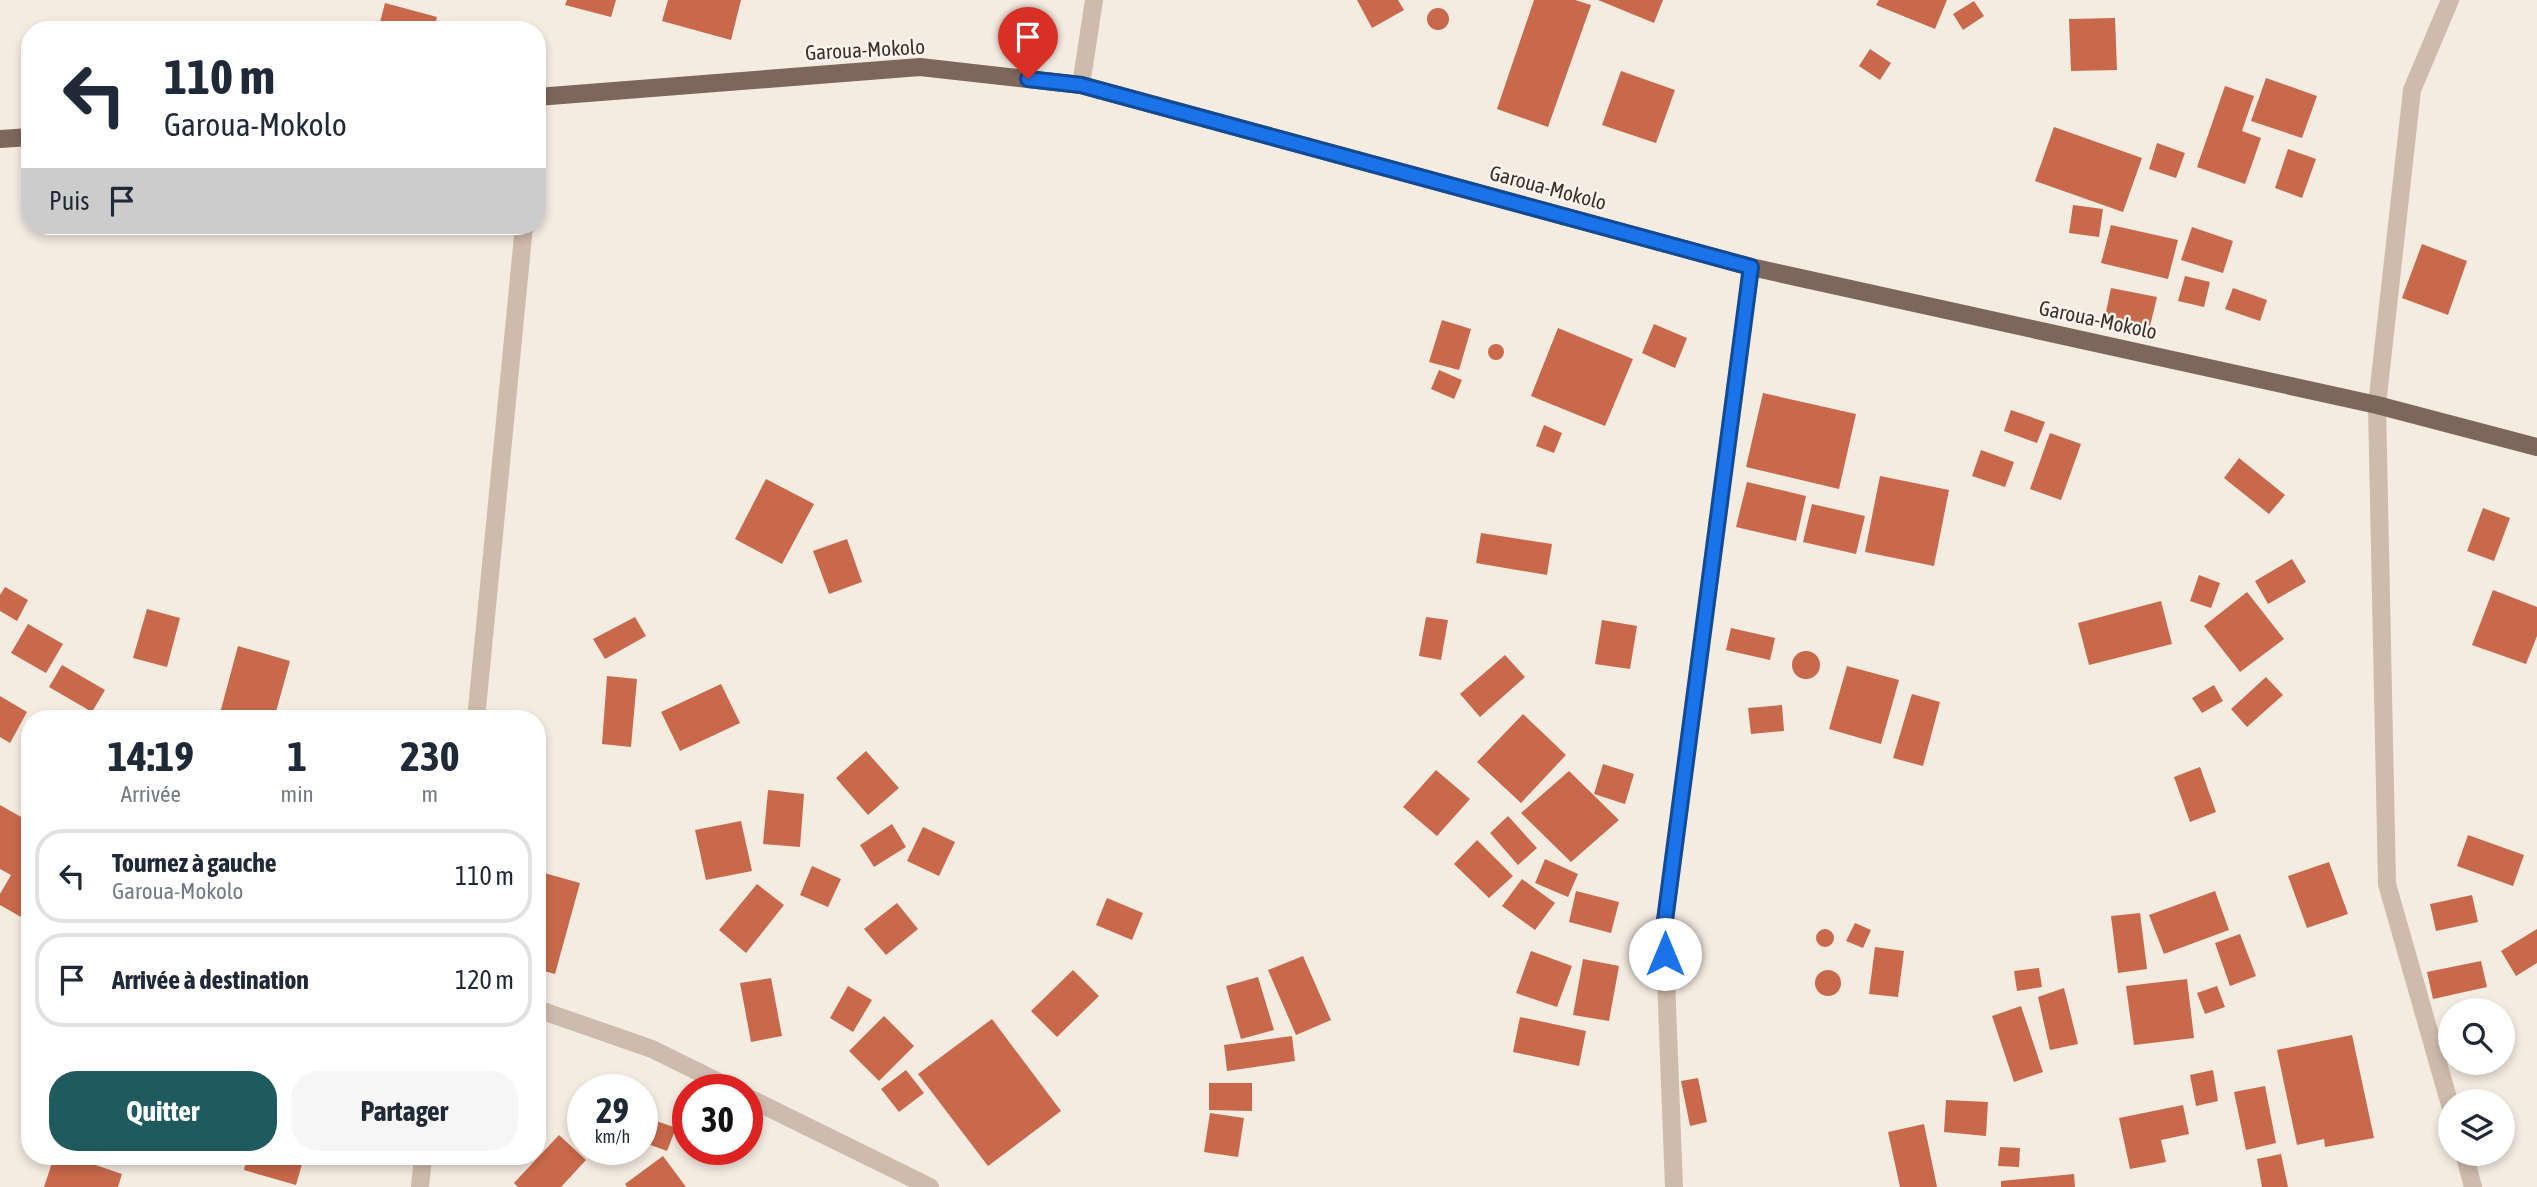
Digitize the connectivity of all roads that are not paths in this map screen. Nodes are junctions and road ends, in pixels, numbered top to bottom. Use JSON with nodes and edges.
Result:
{"nodes":[{"id":1,"x":1094,"y":0,"type":"edge"},
{"id":2,"x":2450,"y":0,"type":"edge"},
{"id":3,"x":1081,"y":85,"type":"junction"},
{"id":4,"x":546,"y":96,"type":"edge"},
{"id":5,"x":21,"y":138,"type":"edge"},
{"id":6,"x":0,"y":139,"type":"edge"},
{"id":7,"x":523,"y":235,"type":"edge"},
{"id":8,"x":1751,"y":267,"type":"junction"},
{"id":9,"x":2377,"y":405,"type":"junction"},
{"id":10,"x":2537,"y":447,"type":"edge"},
{"id":11,"x":477,"y":710,"type":"edge"},
{"id":12,"x":546,"y":1012,"type":"edge"},
{"id":13,"x":703,"y":1074,"type":"edge"},
{"id":14,"x":2445,"y":1089,"type":"edge"},
{"id":15,"x":763,"y":1105,"type":"edge"},
{"id":16,"x":423,"y":1165,"type":"edge"},
{"id":17,"x":2467,"y":1166,"type":"edge"},
{"id":18,"x":420,"y":1187,"type":"edge"},
{"id":19,"x":930,"y":1187,"type":"edge"},
{"id":20,"x":1674,"y":1187,"type":"edge"},
{"id":21,"x":2473,"y":1187,"type":"edge"}],
"edges":[{"from":1,"to":3,"type":"street"},
{"from":2,"to":9,"type":"street"},
{"from":3,"to":4,"type":"main road","name":"Garoua-Mokolo"},
{"from":3,"to":8,"type":"main road","name":"Garoua-Mokolo"},
{"from":5,"to":6,"type":"main road"},
{"from":7,"to":11,"type":"street"},
{"from":8,"to":9,"type":"main road","name":"Garoua-Mokolo"},
{"from":8,"to":20,"type":"street"},
{"from":9,"to":10,"type":"main road","name":"Garoua-Mokolo"},
{"from":9,"to":14,"type":"street"},
{"from":12,"to":13,"type":"street"},
{"from":15,"to":19,"type":"street"},
{"from":16,"to":18,"type":"street"},
{"from":17,"to":21,"type":"street"}]}
